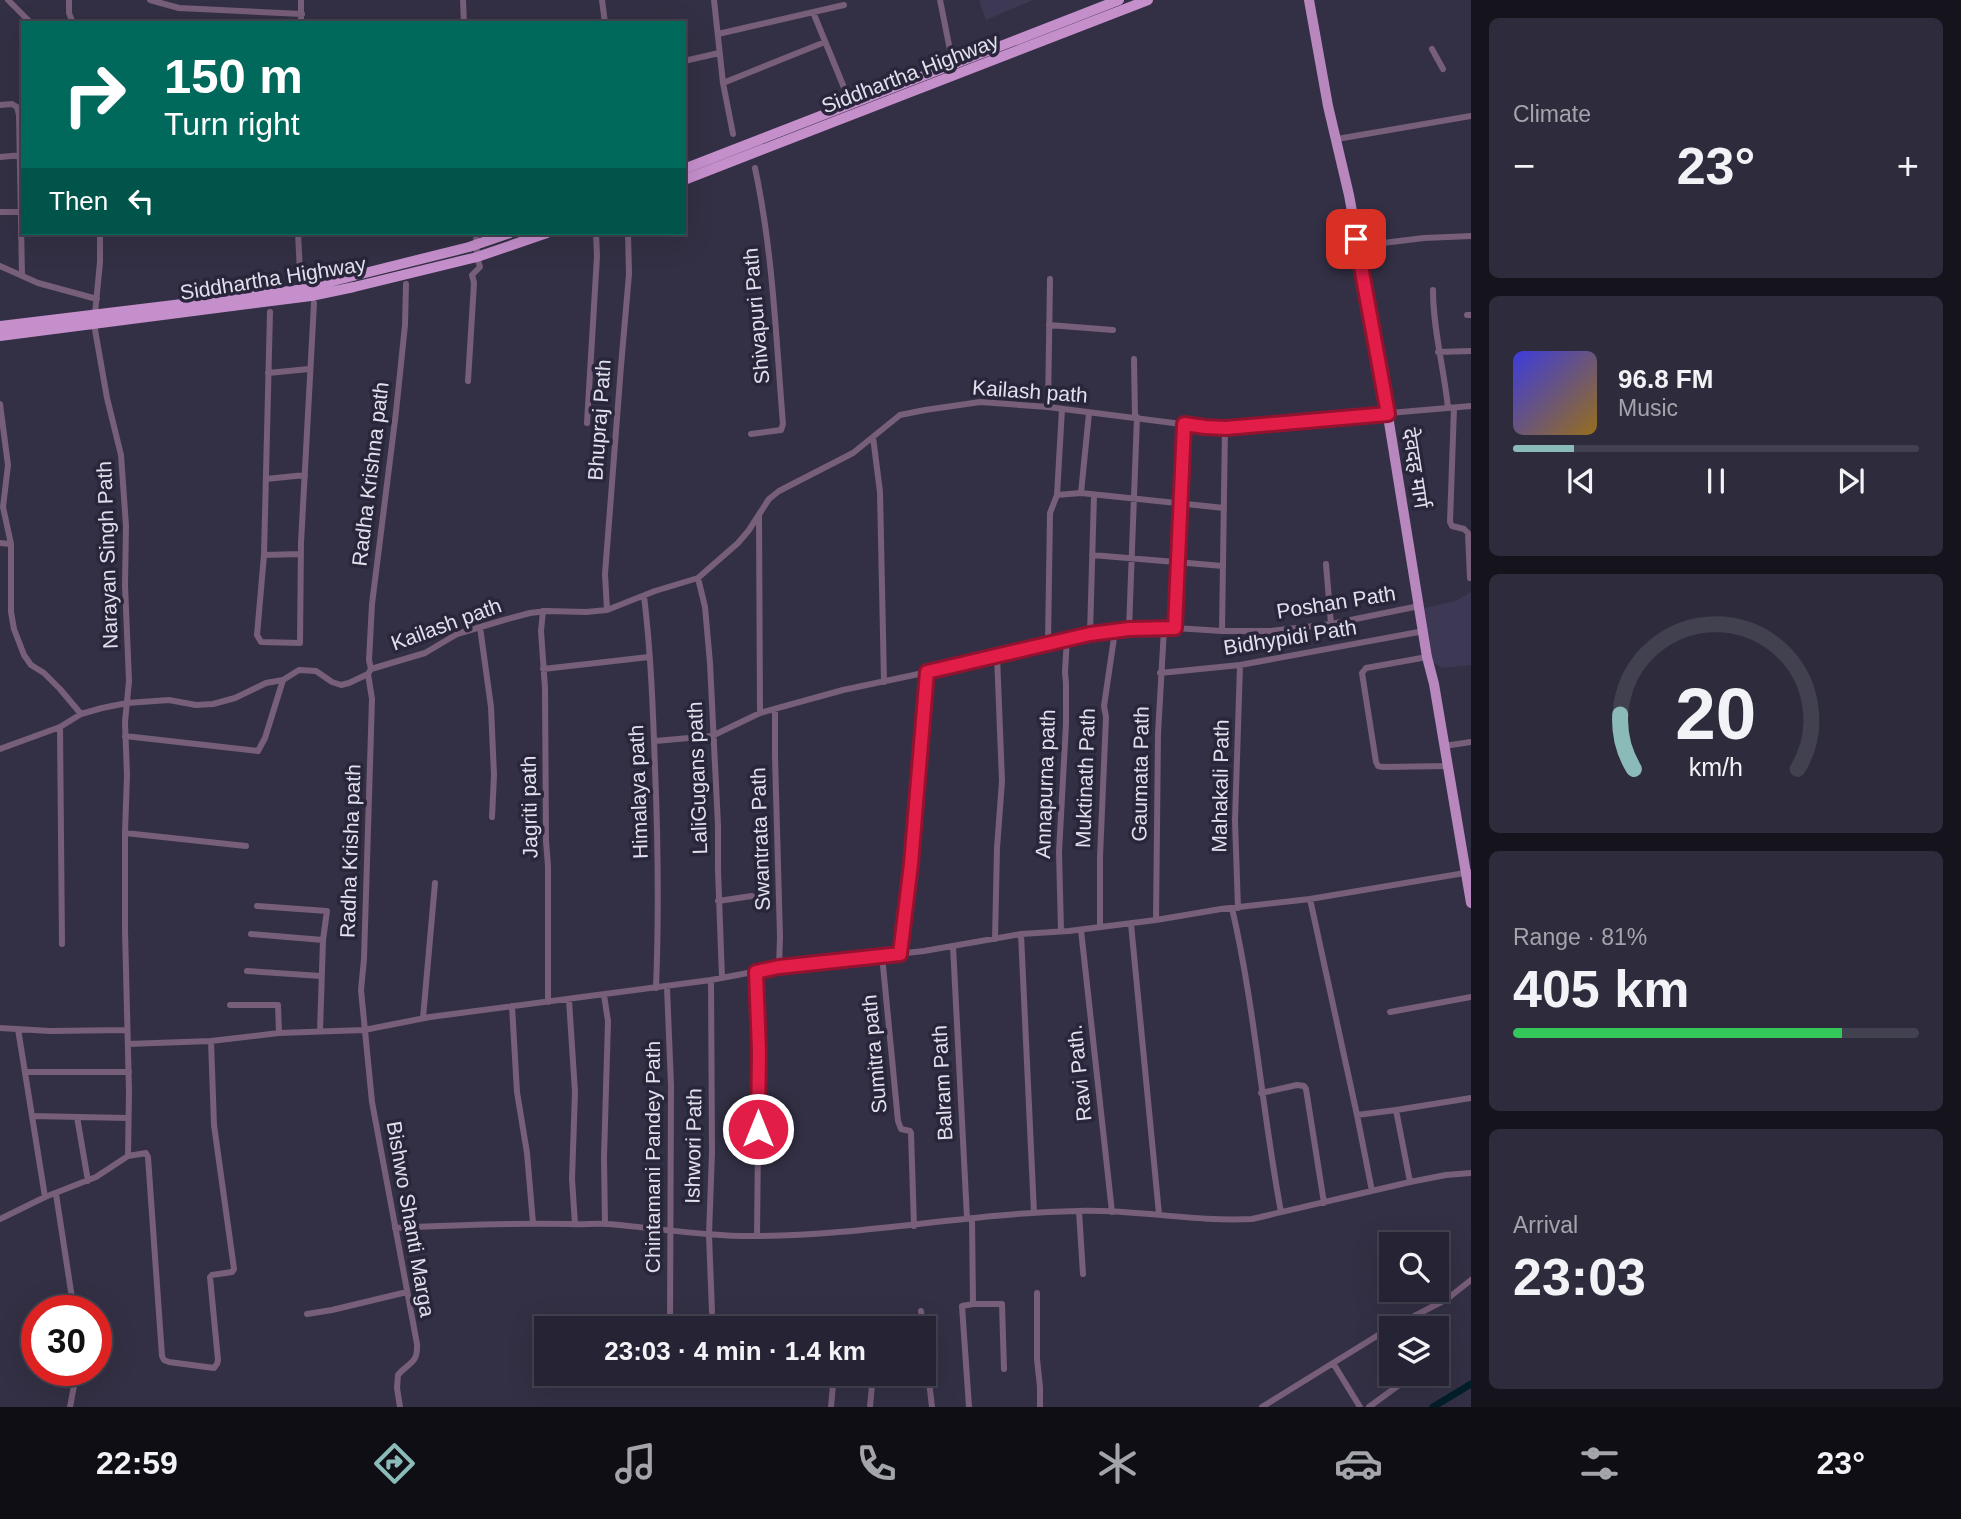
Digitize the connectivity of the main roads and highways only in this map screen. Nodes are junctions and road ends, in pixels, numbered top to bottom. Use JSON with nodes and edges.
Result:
{"nodes":[{"id":1,"x":1119,"y":0,"type":"edge"},
{"id":2,"x":1148,"y":0,"type":"edge"},
{"id":3,"x":1309,"y":0,"type":"edge"},
{"id":4,"x":686,"y":168,"type":"edge"},
{"id":5,"x":686,"y":179,"type":"edge"},
{"id":6,"x":506,"y":235,"type":"edge"},
{"id":7,"x":539,"y":235,"type":"edge"},
{"id":8,"x":476,"y":251,"type":"junction"},
{"id":9,"x":94,"y":319,"type":"junction"},
{"id":10,"x":0,"y":326,"type":"edge"},
{"id":11,"x":0,"y":336,"type":"edge"},
{"id":12,"x":1469,"y":873,"type":"edge"},
{"id":13,"x":1471,"y":903,"type":"edge"}],
"edges":[{"from":1,"to":4,"type":"highway","name":"Siddhartha Highway"},
{"from":2,"to":5,"type":"highway","name":"Siddhartha Highway"},
{"from":3,"to":12,"type":"main road","name":"देवदह मार्ग"},
{"from":6,"to":8,"type":"highway","name":"Siddhartha Highway"},
{"from":7,"to":8,"type":"highway","name":"Siddhartha Highway"},
{"from":8,"to":9,"type":"highway","name":"Siddhartha Highway"},
{"from":9,"to":10,"type":"highway","name":"Siddhartha Highway"},
{"from":9,"to":11,"type":"highway","name":"Siddhartha Highway"},
{"from":12,"to":13,"type":"main road","name":"देवदह मार्ग"}]}
